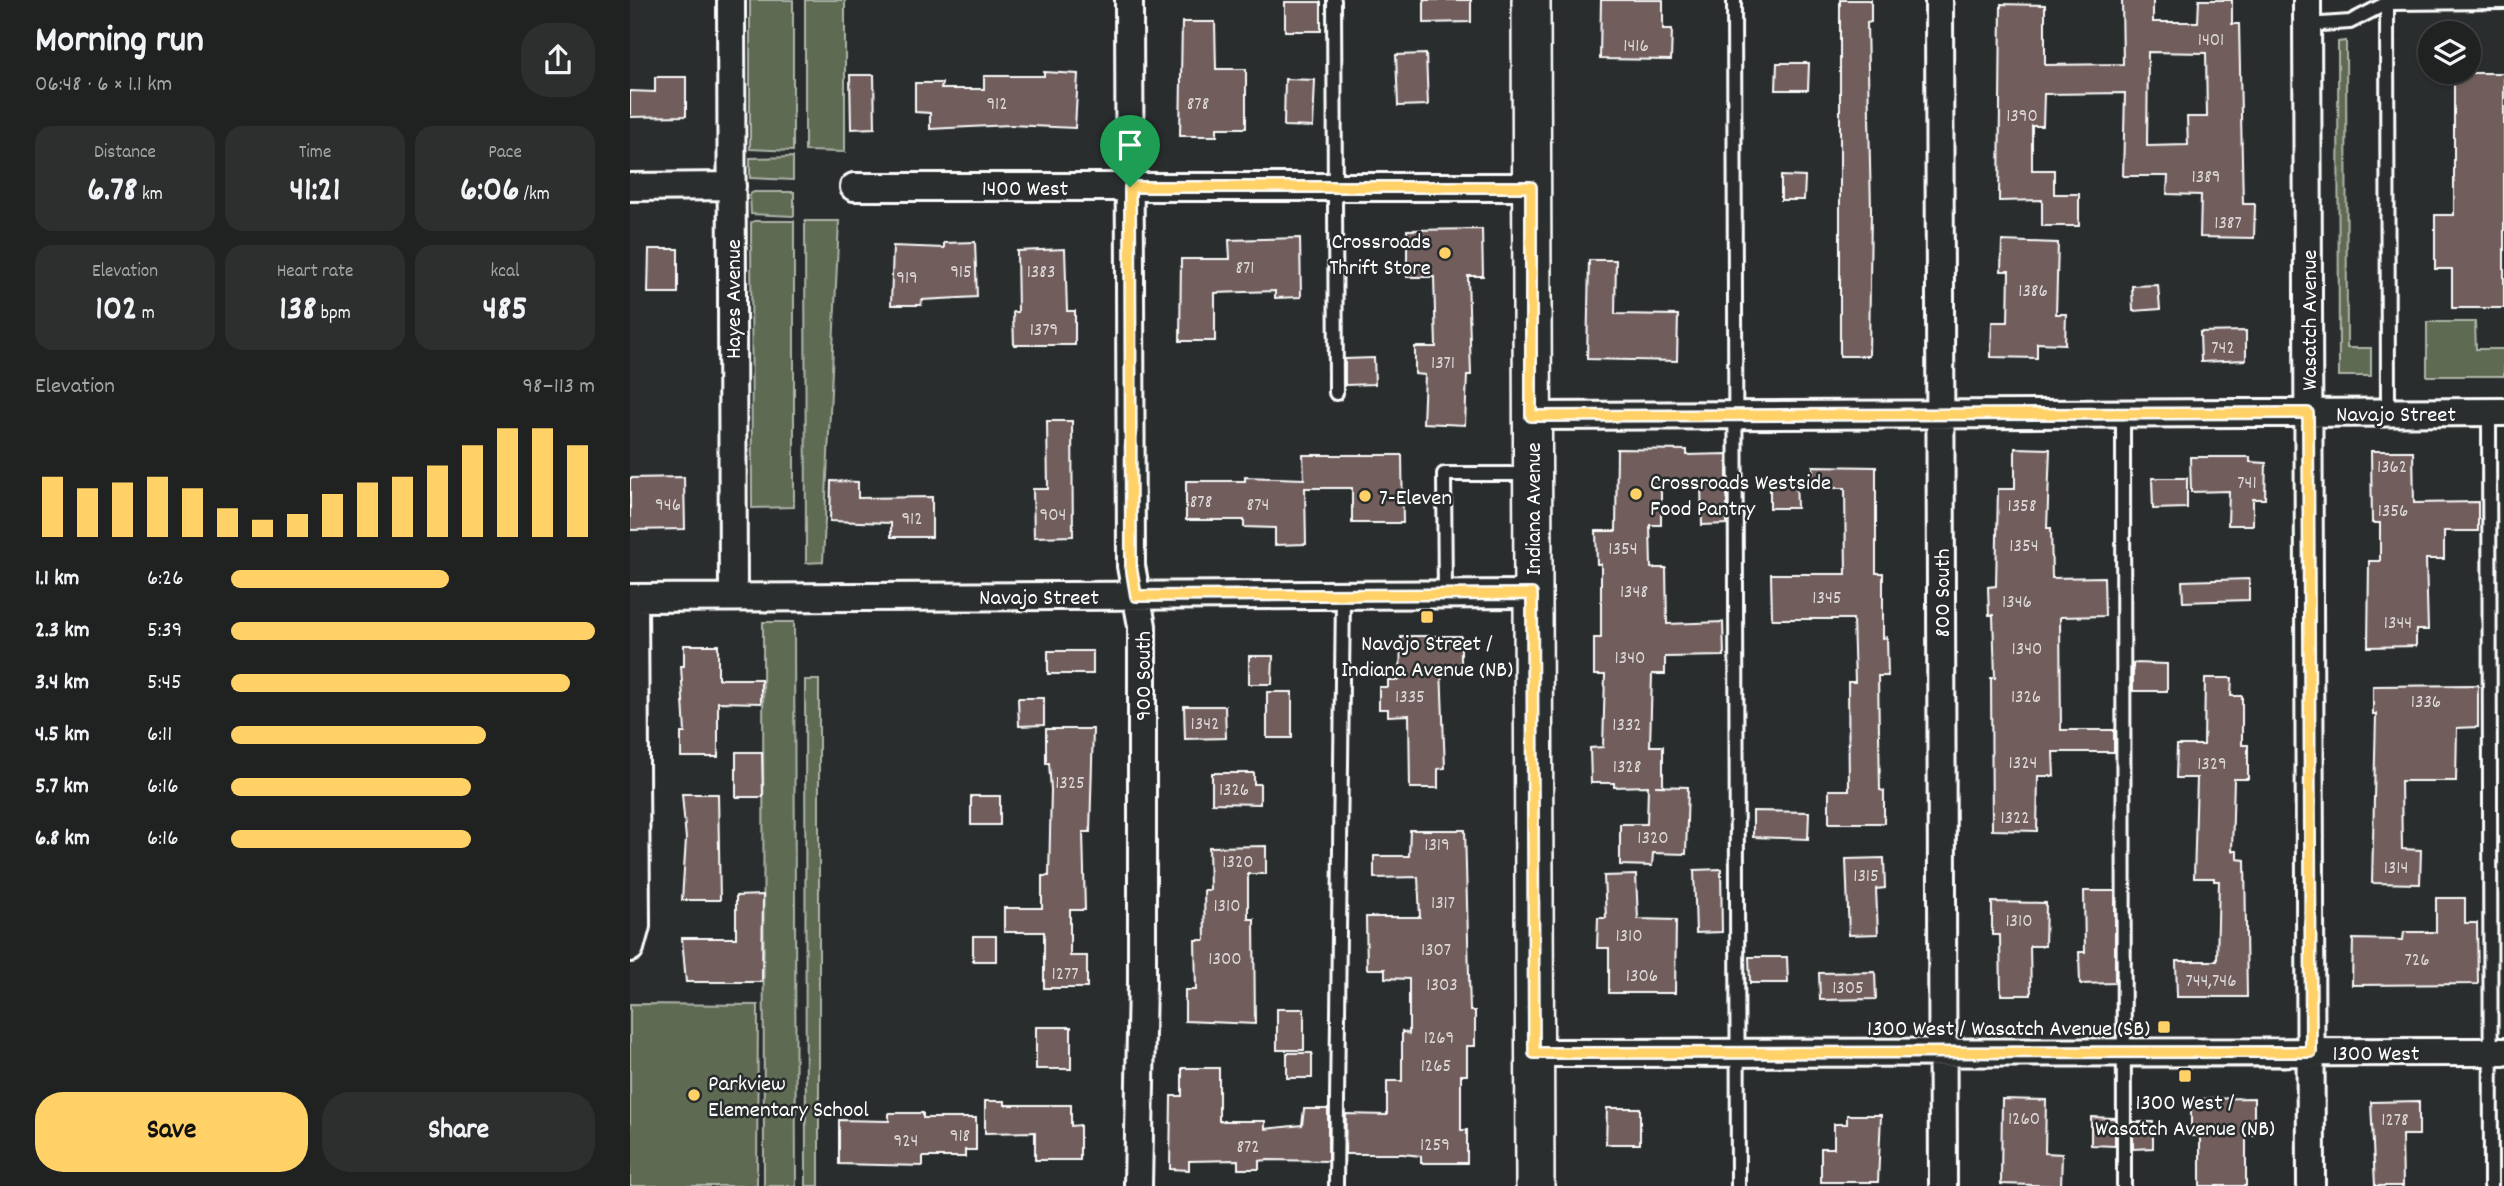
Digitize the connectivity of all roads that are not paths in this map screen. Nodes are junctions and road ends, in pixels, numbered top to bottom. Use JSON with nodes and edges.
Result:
{"nodes":[{"id":1,"x":731,"y":0,"type":"edge"},
{"id":2,"x":1129,"y":0,"type":"edge"},
{"id":3,"x":1334,"y":0,"type":"edge"},
{"id":4,"x":1531,"y":0,"type":"edge"},
{"id":5,"x":1734,"y":0,"type":"edge"},
{"id":6,"x":1939,"y":0,"type":"edge"},
{"id":7,"x":2504,"y":2,"type":"edge"},
{"id":8,"x":2388,"y":3,"type":"junction"},
{"id":9,"x":2307,"y":12,"type":"edge"},
{"id":10,"x":732,"y":186,"type":"junction"},
{"id":11,"x":630,"y":187,"type":"edge"},
{"id":12,"x":854,"y":187,"type":"dead end"},
{"id":13,"x":1130,"y":187,"type":"junction"},
{"id":14,"x":1336,"y":187,"type":"junction"},
{"id":15,"x":1531,"y":187,"type":"junction"},
{"id":16,"x":1336,"y":393,"type":"dead end"},
{"id":17,"x":2496,"y":412,"type":"edge"},
{"id":18,"x":2308,"y":413,"type":"junction"},
{"id":19,"x":2388,"y":413,"type":"junction"},
{"id":20,"x":1940,"y":414,"type":"junction"},
{"id":21,"x":2123,"y":414,"type":"junction"},
{"id":22,"x":1736,"y":415,"type":"junction"},
{"id":23,"x":1531,"y":416,"type":"junction"},
{"id":24,"x":1532,"y":474,"type":"junction"},
{"id":25,"x":1532,"y":594,"type":"junction"},
{"id":26,"x":1343,"y":595,"type":"junction"},
{"id":27,"x":1445,"y":595,"type":"junction"},
{"id":28,"x":1136,"y":596,"type":"junction"},
{"id":29,"x":733,"y":597,"type":"junction"},
{"id":30,"x":632,"y":598,"type":"edge"},
{"id":31,"x":630,"y":948,"type":"edge"},
{"id":32,"x":2124,"y":1052,"type":"junction"},
{"id":33,"x":2311,"y":1052,"type":"junction"},
{"id":34,"x":2498,"y":1052,"type":"edge"},
{"id":35,"x":1534,"y":1053,"type":"junction"},
{"id":36,"x":1738,"y":1053,"type":"junction"},
{"id":37,"x":1942,"y":1053,"type":"junction"},
{"id":38,"x":1138,"y":1186,"type":"edge"},
{"id":39,"x":1336,"y":1186,"type":"edge"},
{"id":40,"x":1535,"y":1186,"type":"edge"},
{"id":41,"x":1738,"y":1186,"type":"edge"},
{"id":42,"x":1943,"y":1186,"type":"edge"},
{"id":43,"x":2124,"y":1186,"type":"edge"},
{"id":44,"x":2311,"y":1186,"type":"edge"},
{"id":45,"x":2491,"y":1186,"type":"edge"}],
"edges":[{"from":1,"to":10,"type":"street","name":"Hayes Avenue"},
{"from":2,"to":13,"type":"street","name":"900 South"},
{"from":3,"to":14,"type":"lane"},
{"from":4,"to":15,"type":"street","name":"Indiana Avenue"},
{"from":5,"to":22,"type":"lane"},
{"from":6,"to":20,"type":"street","name":"800 South"},
{"from":7,"to":8,"type":"lane"},
{"from":8,"to":9,"type":"lane"},
{"from":8,"to":19,"type":"lane"},
{"from":9,"to":18,"type":"street","name":"Wasatch Avenue"},
{"from":10,"to":11,"type":"street"},
{"from":10,"to":29,"type":"street","name":"Hayes Avenue"},
{"from":12,"to":13,"type":"street","name":"1400 West"},
{"from":13,"to":14,"type":"street","name":"1400 West"},
{"from":13,"to":28,"type":"street","name":"900 South"},
{"from":14,"to":15,"type":"street","name":"1400 West"},
{"from":14,"to":16,"type":"lane"},
{"from":15,"to":23,"type":"street","name":"Indiana Avenue"},
{"from":17,"to":19,"type":"street","name":"Navajo Street"},
{"from":17,"to":34,"type":"lane"},
{"from":18,"to":19,"type":"street","name":"Navajo Street"},
{"from":18,"to":21,"type":"street","name":"Navajo Street"},
{"from":18,"to":33,"type":"street","name":"Wasatch Avenue"},
{"from":20,"to":21,"type":"street","name":"Navajo Street"},
{"from":20,"to":22,"type":"street","name":"Navajo Street"},
{"from":20,"to":37,"type":"street","name":"800 South"},
{"from":21,"to":32,"type":"lane"},
{"from":22,"to":23,"type":"street","name":"Navajo Street"},
{"from":22,"to":36,"type":"lane"},
{"from":23,"to":24,"type":"street","name":"Indiana Avenue"},
{"from":24,"to":25,"type":"street","name":"Indiana Avenue"},
{"from":24,"to":27,"type":"lane"},
{"from":25,"to":27,"type":"street","name":"Navajo Street"},
{"from":25,"to":35,"type":"street","name":"Indiana Avenue"},
{"from":26,"to":27,"type":"street","name":"Navajo Street"},
{"from":26,"to":28,"type":"street","name":"Navajo Street"},
{"from":26,"to":39,"type":"lane"},
{"from":28,"to":29,"type":"street","name":"Navajo Street"},
{"from":28,"to":38,"type":"street","name":"900 South"},
{"from":29,"to":30,"type":"street","name":"Navajo Street"},
{"from":30,"to":31,"type":"street"},
{"from":32,"to":33,"type":"street","name":"1300 West"},
{"from":32,"to":37,"type":"street","name":"1300 West"},
{"from":32,"to":43,"type":"lane"},
{"from":33,"to":34,"type":"street","name":"1300 West"},
{"from":33,"to":44,"type":"street","name":"Wasatch Avenue"},
{"from":34,"to":45,"type":"lane"},
{"from":35,"to":36,"type":"street","name":"1300 West"},
{"from":35,"to":40,"type":"street","name":"Indiana Avenue"},
{"from":36,"to":37,"type":"street","name":"1300 West"},
{"from":36,"to":41,"type":"lane"},
{"from":37,"to":42,"type":"street","name":"800 South"}]}
